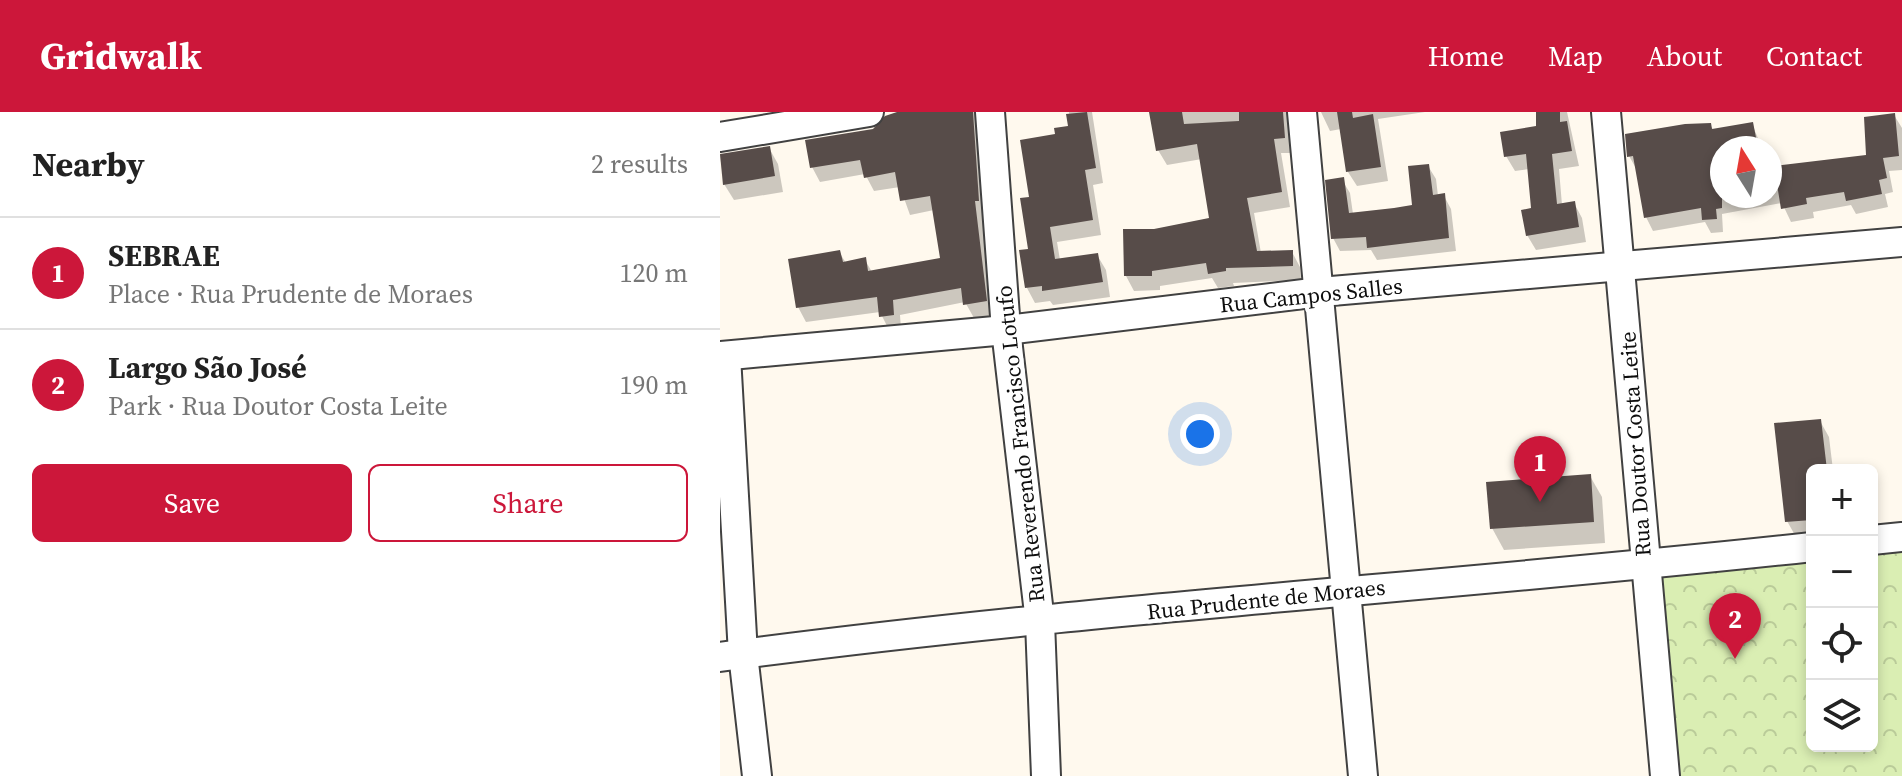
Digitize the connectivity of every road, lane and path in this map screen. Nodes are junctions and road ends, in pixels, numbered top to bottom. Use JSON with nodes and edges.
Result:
{"nodes":[{"id":1,"x":869,"y":112,"type":"edge"},
{"id":2,"x":990,"y":112,"type":"edge"},
{"id":3,"x":1302,"y":112,"type":"edge"},
{"id":4,"x":1606,"y":112,"type":"edge"},
{"id":5,"x":720,"y":137,"type":"edge"},
{"id":6,"x":1902,"y":242,"type":"edge"},
{"id":7,"x":1621,"y":266,"type":"junction"},
{"id":8,"x":1320,"y":292,"type":"junction"},
{"id":9,"x":1006,"y":330,"type":"junction"},
{"id":10,"x":723,"y":356,"type":"edge"},
{"id":11,"x":1902,"y":537,"type":"edge"},
{"id":12,"x":1878,"y":539,"type":"edge"},
{"id":13,"x":1806,"y":548,"type":"edge"},
{"id":14,"x":1644,"y":565,"type":"junction"},
{"id":15,"x":1346,"y":589,"type":"junction"},
{"id":16,"x":1040,"y":622,"type":"junction"},
{"id":17,"x":732,"y":655,"type":"edge"},
{"id":18,"x":757,"y":776,"type":"edge"},
{"id":19,"x":1046,"y":776,"type":"edge"},
{"id":20,"x":1363,"y":776,"type":"edge"},
{"id":21,"x":1665,"y":776,"type":"edge"}],
"edges":[{"from":1,"to":5,"type":"street"},
{"from":2,"to":9,"type":"street","name":"Rua Reverendo Francisco Lotufo"},
{"from":3,"to":8,"type":"street"},
{"from":4,"to":7,"type":"street","name":"Rua Doutor Costa Leite"},
{"from":6,"to":7,"type":"street","name":"Rua Campos Salles"},
{"from":7,"to":8,"type":"street","name":"Rua Campos Salles"},
{"from":7,"to":14,"type":"street","name":"Rua Doutor Costa Leite"},
{"from":8,"to":9,"type":"street","name":"Rua Campos Salles"},
{"from":8,"to":15,"type":"street"},
{"from":9,"to":10,"type":"street","name":"Rua Campos Salles"},
{"from":9,"to":16,"type":"street","name":"Rua Reverendo Francisco Lotufo"},
{"from":10,"to":17,"type":"street"},
{"from":11,"to":12,"type":"street"},
{"from":13,"to":14,"type":"street","name":"Rua Prudente de Moraes"},
{"from":14,"to":15,"type":"street","name":"Rua Prudente de Moraes"},
{"from":14,"to":21,"type":"street","name":"Rua Doutor Costa Leite"},
{"from":15,"to":16,"type":"street","name":"Rua Prudente de Moraes"},
{"from":15,"to":20,"type":"street"},
{"from":16,"to":17,"type":"street","name":"Rua Prudente de Moraes"},
{"from":16,"to":19,"type":"street","name":"Rua Reverendo Francisco Lotufo"},
{"from":17,"to":18,"type":"street"}]}
